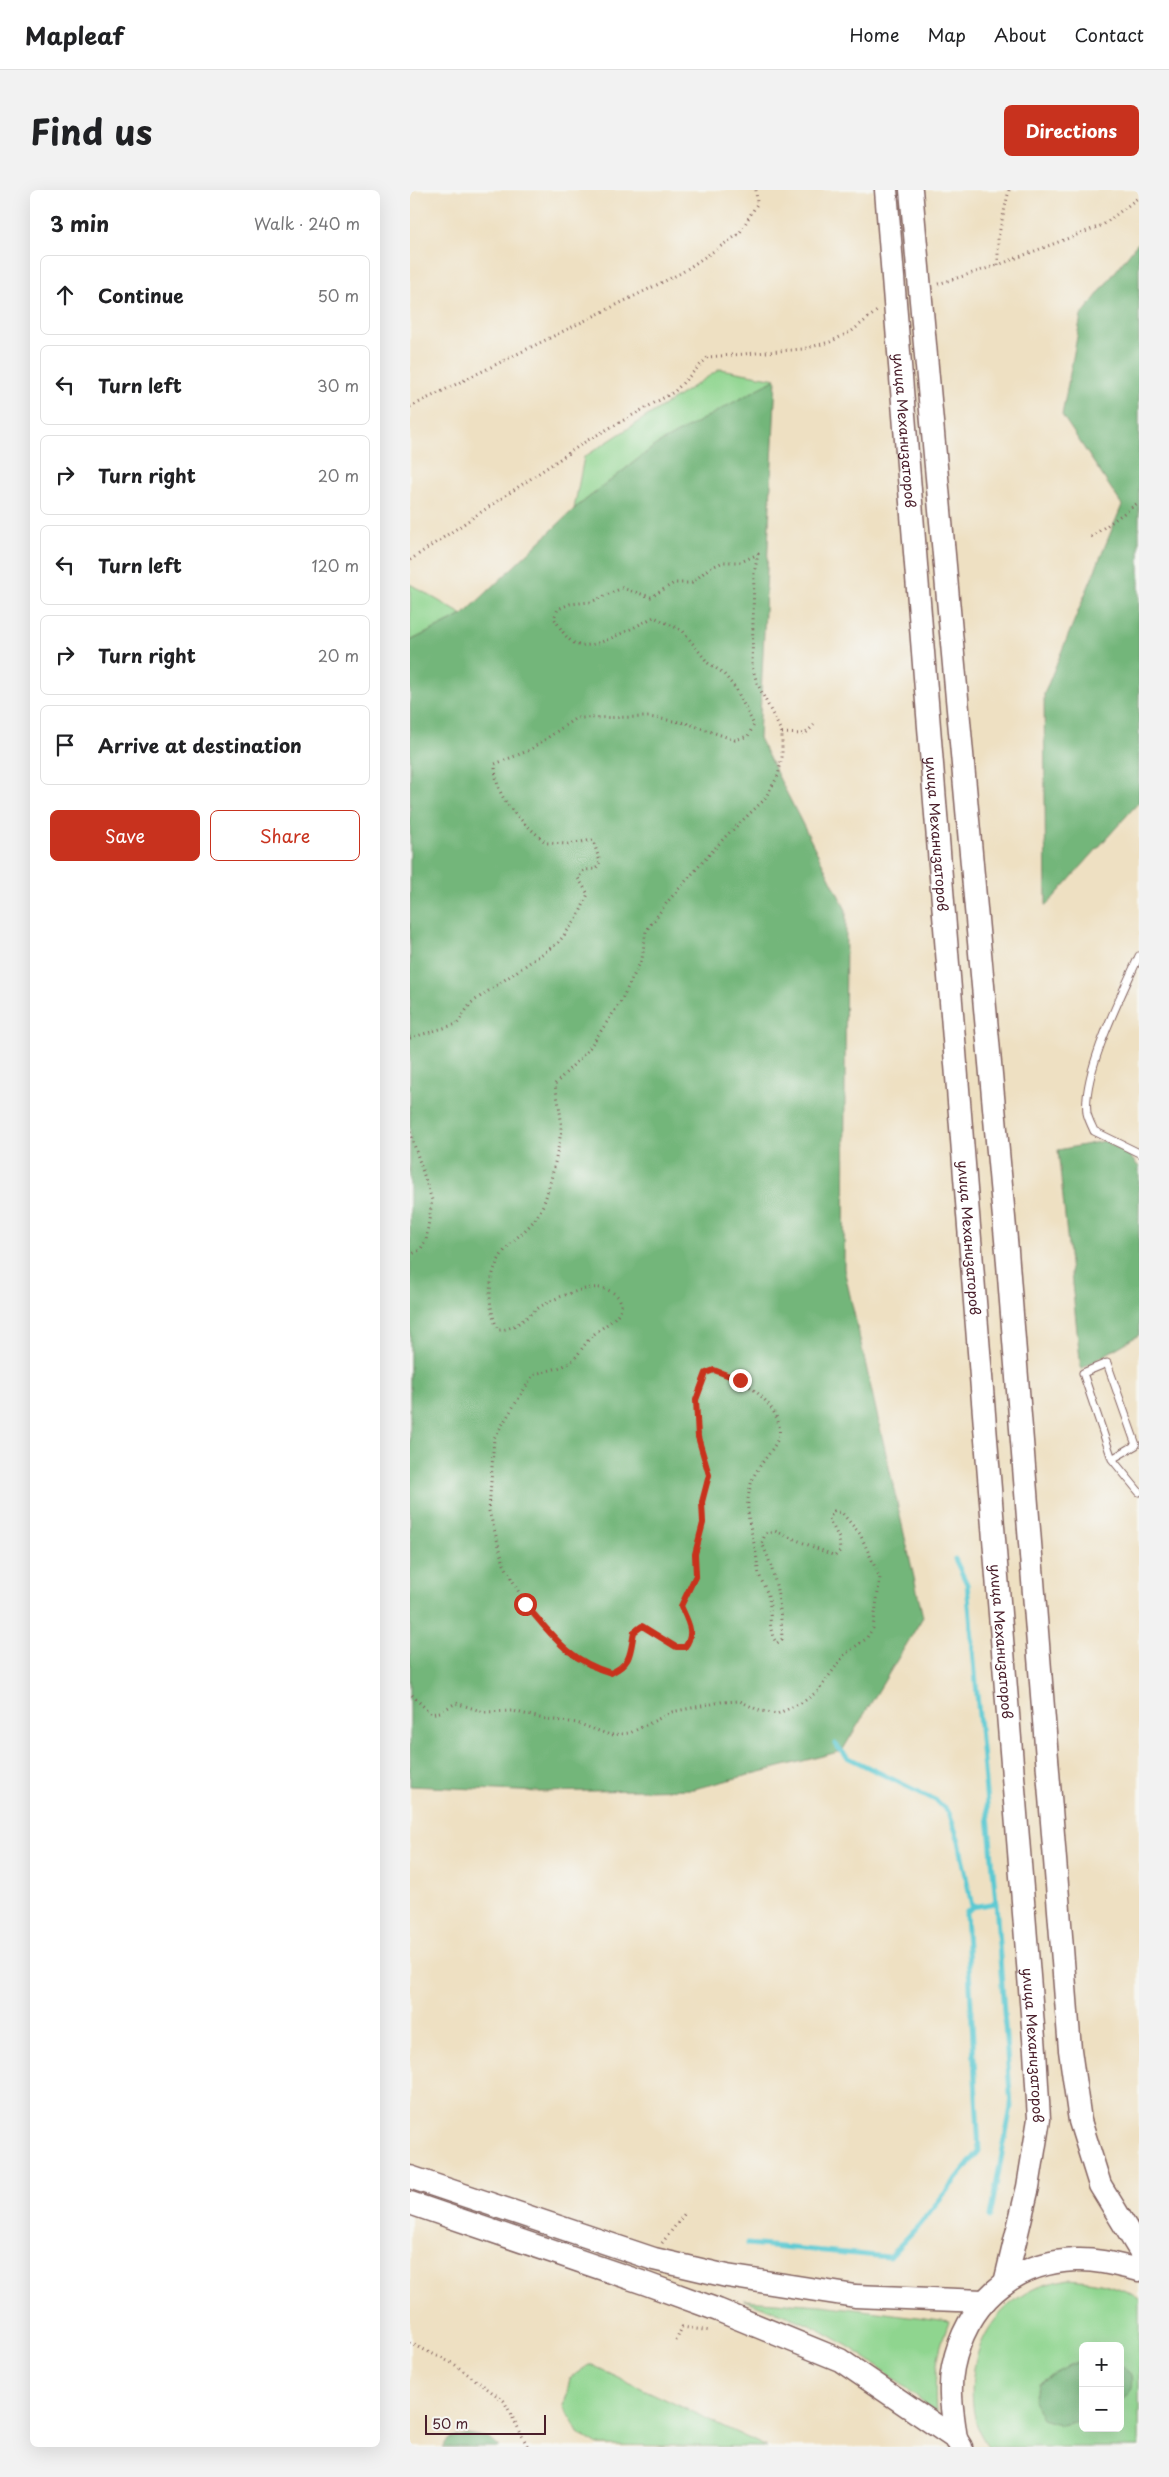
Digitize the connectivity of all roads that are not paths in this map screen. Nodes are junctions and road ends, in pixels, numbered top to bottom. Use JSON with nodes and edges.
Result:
{"nodes":[{"id":1,"x":886,"y":190,"type":"edge"},
{"id":2,"x":911,"y":190,"type":"edge"},
{"id":3,"x":1139,"y":956,"type":"edge"},
{"id":4,"x":1139,"y":1153,"type":"edge"},
{"id":5,"x":1112,"y":1459,"type":"junction"},
{"id":6,"x":1139,"y":1492,"type":"edge"},
{"id":7,"x":410,"y":2177,"type":"edge"},
{"id":8,"x":410,"y":2203,"type":"edge"},
{"id":9,"x":1139,"y":2249,"type":"edge"},
{"id":10,"x":1139,"y":2270,"type":"edge"},
{"id":11,"x":1005,"y":2283,"type":"junction"},
{"id":12,"x":983,"y":2301,"type":"junction"},
{"id":13,"x":958,"y":2443,"type":"edge"}],
"edges":[{"from":1,"to":11,"type":"main road","name":"улица Механизаторов"},
{"from":2,"to":9,"type":"main road","name":"улица Механизаторов"},
{"from":3,"to":4,"type":"lane"},
{"from":5,"to":5,"type":"lane"},
{"from":5,"to":6,"type":"lane"},
{"from":7,"to":12,"type":"main road"},
{"from":8,"to":13,"type":"main road"},
{"from":10,"to":11,"type":"main road"},
{"from":11,"to":12,"type":"main road"},
{"from":12,"to":13,"type":"main road"}]}
